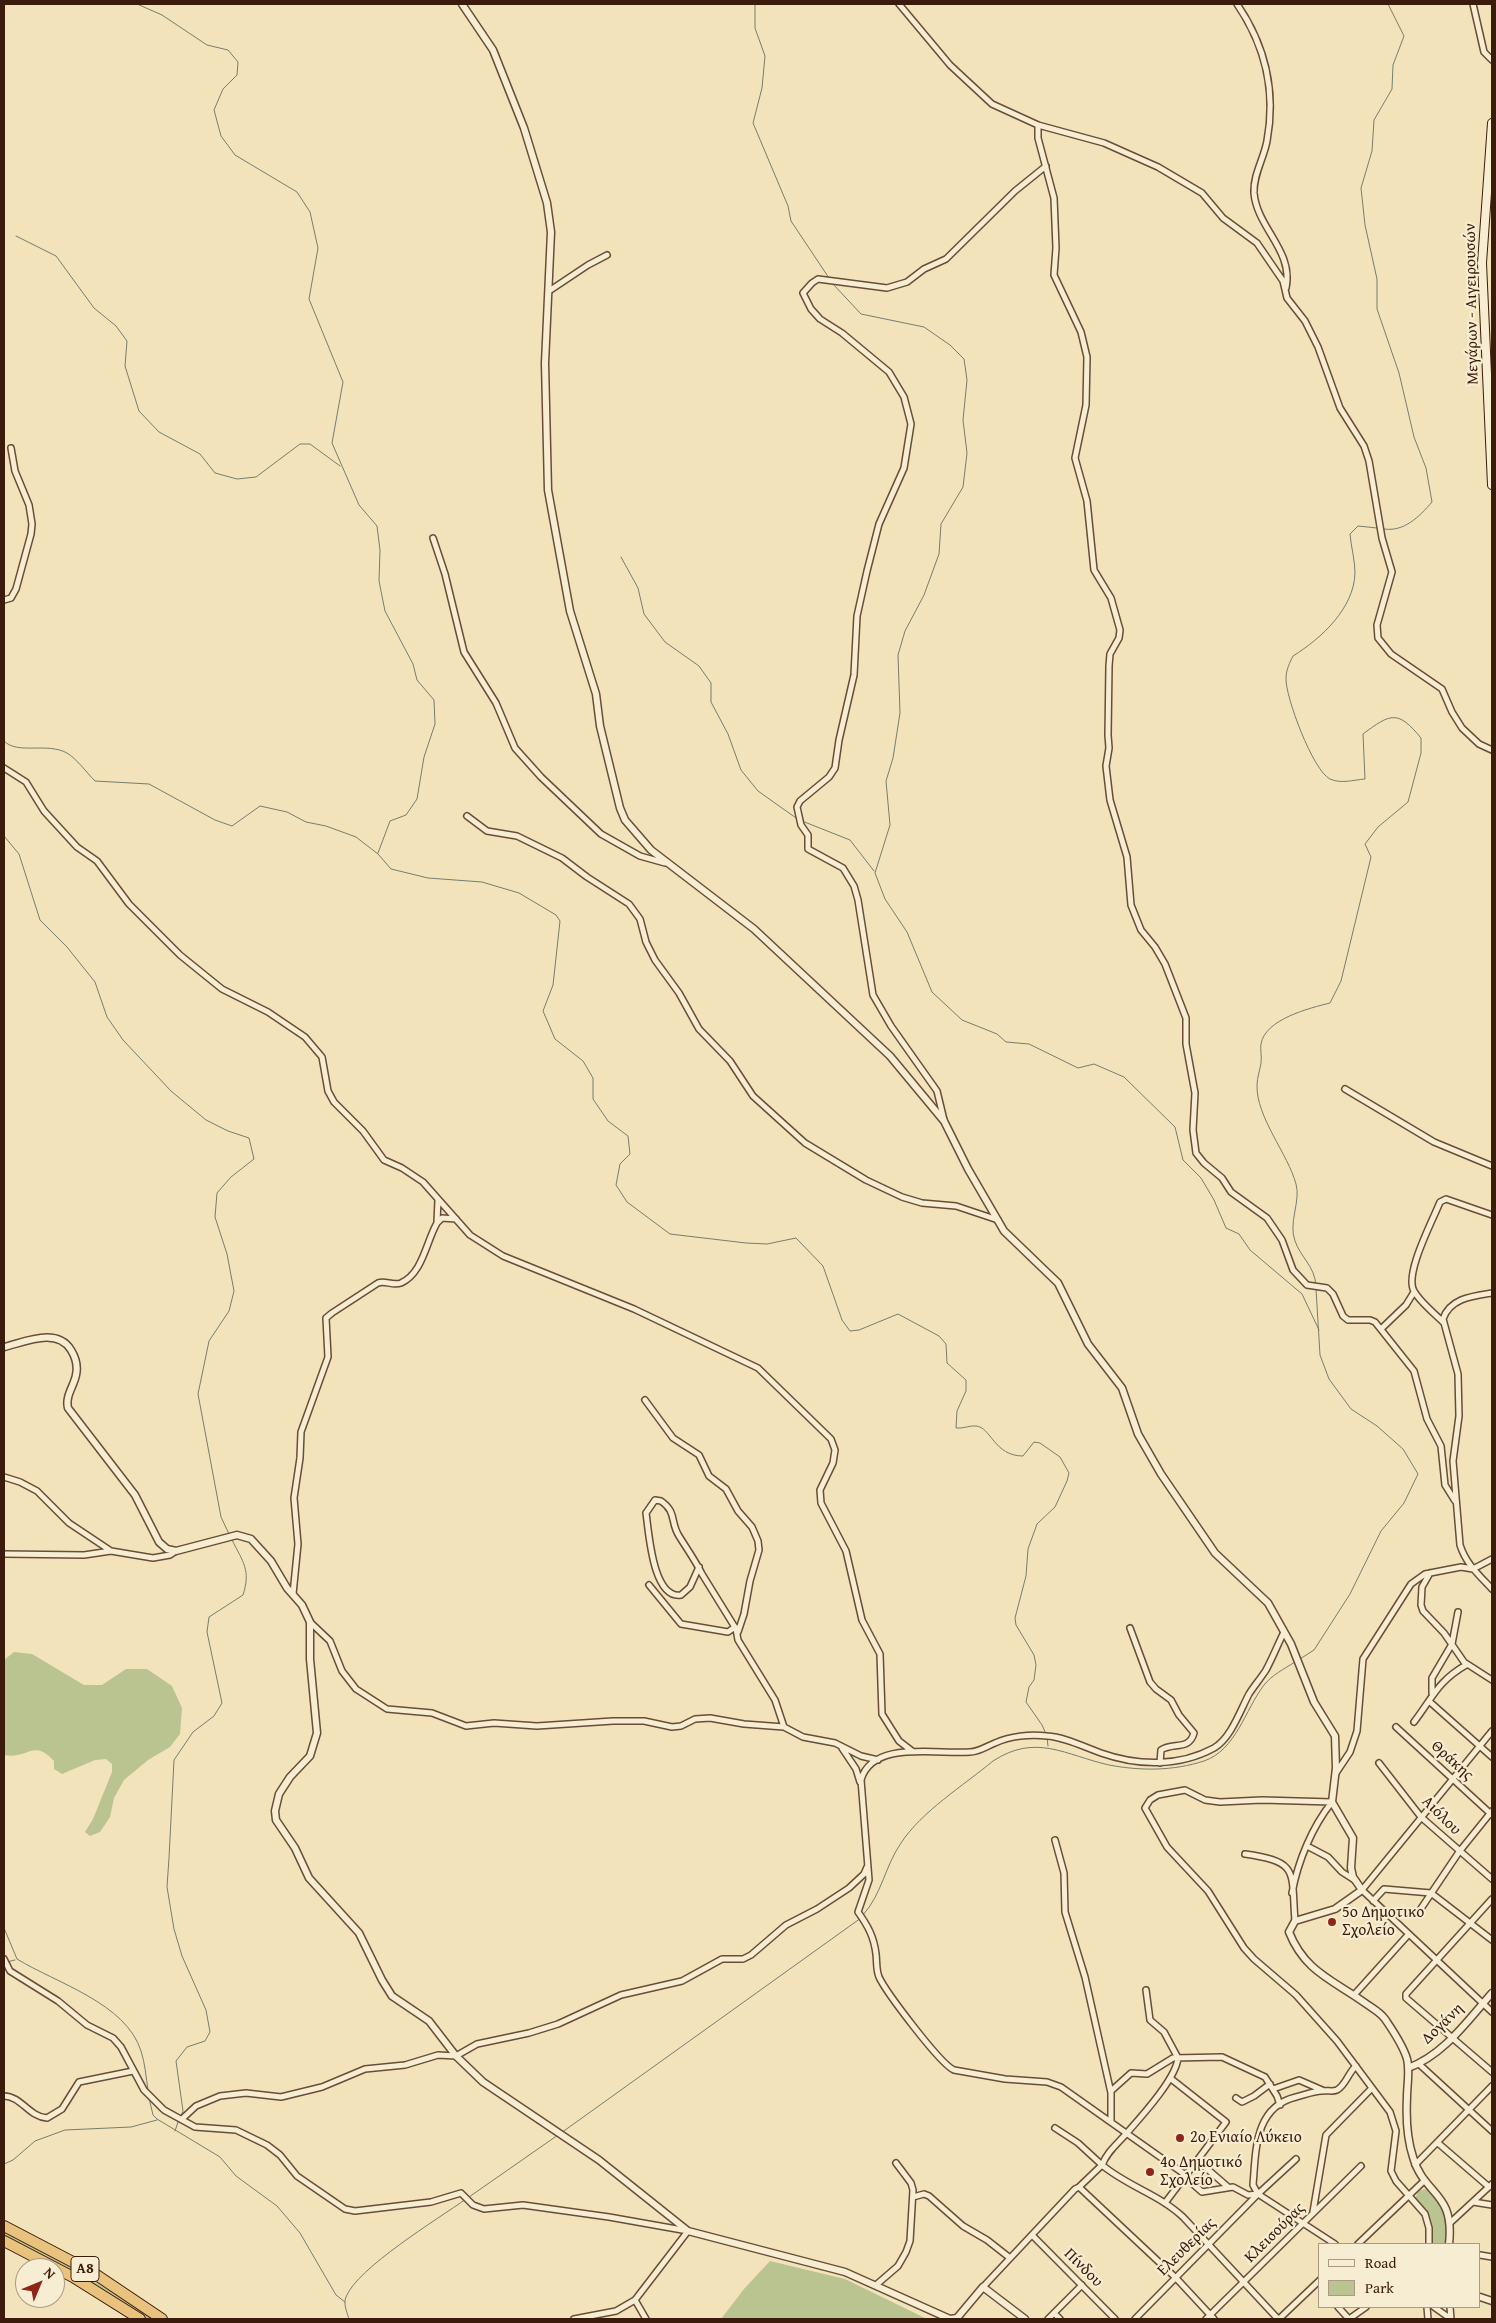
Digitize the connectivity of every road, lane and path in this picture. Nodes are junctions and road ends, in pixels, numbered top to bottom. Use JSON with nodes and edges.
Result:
{"nodes":[{"id":1,"x":462,"y":4,"type":"edge"},
{"id":2,"x":899,"y":4,"type":"edge"},
{"id":3,"x":1237,"y":4,"type":"edge"},
{"id":4,"x":1473,"y":4,"type":"edge"},
{"id":5,"x":1492,"y":60,"type":"edge"},
{"id":6,"x":1492,"y":123,"type":"edge"},
{"id":7,"x":1038,"y":125,"type":"junction"},
{"id":8,"x":1046,"y":166,"type":"junction"},
{"id":9,"x":607,"y":255,"type":"dead end"},
{"id":10,"x":1286,"y":288,"type":"junction"},
{"id":11,"x":549,"y":291,"type":"junction"},
{"id":12,"x":11,"y":448,"type":"dead end"},
{"id":13,"x":1492,"y":485,"type":"edge"},
{"id":14,"x":433,"y":538,"type":"dead end"},
{"id":15,"x":4,"y":600,"type":"edge"},
{"id":16,"x":1492,"y":750,"type":"edge"},
{"id":17,"x":4,"y":768,"type":"edge"},
{"id":18,"x":467,"y":816,"type":"dead end"},
{"id":19,"x":665,"y":862,"type":"junction"},
{"id":20,"x":1345,"y":1089,"type":"dead end"},
{"id":21,"x":944,"y":1120,"type":"junction"},
{"id":22,"x":1492,"y":1166,"type":"edge"},
{"id":23,"x":438,"y":1200,"type":"junction"},
{"id":24,"x":1492,"y":1215,"type":"edge"},
{"id":25,"x":456,"y":1219,"type":"junction"},
{"id":26,"x":998,"y":1221,"type":"junction"},
{"id":27,"x":436,"y":1223,"type":"junction"},
{"id":28,"x":1414,"y":1292,"type":"junction"},
{"id":29,"x":1492,"y":1293,"type":"edge"},
{"id":30,"x":1443,"y":1322,"type":"junction"},
{"id":31,"x":1381,"y":1329,"type":"junction"},
{"id":32,"x":4,"y":1347,"type":"edge"},
{"id":33,"x":645,"y":1400,"type":"dead end"},
{"id":34,"x":4,"y":1477,"type":"edge"},
{"id":35,"x":1455,"y":1501,"type":"junction"},
{"id":36,"x":111,"y":1551,"type":"junction"},
{"id":37,"x":176,"y":1551,"type":"junction"},
{"id":38,"x":4,"y":1554,"type":"edge"},
{"id":39,"x":1492,"y":1558,"type":"edge"},
{"id":40,"x":699,"y":1567,"type":"junction"},
{"id":41,"x":1473,"y":1569,"type":"junction"},
{"id":42,"x":1430,"y":1573,"type":"junction"},
{"id":43,"x":649,"y":1585,"type":"dead end"},
{"id":44,"x":1492,"y":1589,"type":"edge"},
{"id":45,"x":293,"y":1594,"type":"junction"},
{"id":46,"x":1458,"y":1612,"type":"dead end"},
{"id":47,"x":310,"y":1622,"type":"junction"},
{"id":48,"x":1130,"y":1628,"type":"dead end"},
{"id":49,"x":736,"y":1630,"type":"junction"},
{"id":50,"x":1284,"y":1632,"type":"junction"},
{"id":51,"x":1452,"y":1644,"type":"junction"},
{"id":52,"x":1466,"y":1664,"type":"junction"},
{"id":53,"x":1492,"y":1680,"type":"edge"},
{"id":54,"x":1432,"y":1693,"type":"junction"},
{"id":55,"x":1430,"y":1702,"type":"junction"},
{"id":56,"x":1414,"y":1722,"type":"dead end"},
{"id":57,"x":784,"y":1726,"type":"junction"},
{"id":58,"x":1396,"y":1727,"type":"dead end"},
{"id":59,"x":1492,"y":1731,"type":"edge"},
{"id":60,"x":840,"y":1745,"type":"junction"},
{"id":61,"x":1480,"y":1747,"type":"junction"},
{"id":62,"x":912,"y":1751,"type":"junction"},
{"id":63,"x":1492,"y":1757,"type":"edge"},
{"id":64,"x":878,"y":1760,"type":"junction"},
{"id":65,"x":1160,"y":1763,"type":"junction"},
{"id":66,"x":1379,"y":1763,"type":"dead end"},
{"id":67,"x":1335,"y":1774,"type":"junction"},
{"id":68,"x":1454,"y":1779,"type":"junction"},
{"id":69,"x":861,"y":1786,"type":"junction"},
{"id":70,"x":1332,"y":1802,"type":"junction"},
{"id":71,"x":1492,"y":1813,"type":"edge"},
{"id":72,"x":1421,"y":1817,"type":"junction"},
{"id":73,"x":1055,"y":1840,"type":"dead end"},
{"id":74,"x":1307,"y":1846,"type":"junction"},
{"id":75,"x":1459,"y":1852,"type":"junction"},
{"id":76,"x":1245,"y":1854,"type":"dead end"},
{"id":77,"x":868,"y":1866,"type":"junction"},
{"id":78,"x":1492,"y":1879,"type":"edge"},
{"id":79,"x":1356,"y":1881,"type":"junction"},
{"id":80,"x":1362,"y":1890,"type":"junction"},
{"id":81,"x":1292,"y":1893,"type":"junction"},
{"id":82,"x":1431,"y":1893,"type":"junction"},
{"id":83,"x":1492,"y":1899,"type":"edge"},
{"id":84,"x":1373,"y":1901,"type":"junction"},
{"id":85,"x":1418,"y":1913,"type":"dead end"},
{"id":86,"x":1295,"y":1921,"type":"junction"},
{"id":87,"x":1470,"y":1923,"type":"junction"},
{"id":88,"x":1408,"y":1935,"type":"junction"},
{"id":89,"x":1492,"y":1940,"type":"edge"},
{"id":90,"x":4,"y":1959,"type":"edge"},
{"id":91,"x":1436,"y":1961,"type":"junction"},
{"id":92,"x":1146,"y":1990,"type":"dead end"},
{"id":93,"x":1492,"y":1993,"type":"edge"},
{"id":94,"x":1354,"y":1995,"type":"junction"},
{"id":95,"x":1483,"y":2003,"type":"junction"},
{"id":96,"x":1492,"y":2012,"type":"edge"},
{"id":97,"x":1452,"y":2038,"type":"junction"},
{"id":98,"x":456,"y":2056,"type":"junction"},
{"id":99,"x":1178,"y":2058,"type":"junction"},
{"id":100,"x":1419,"y":2064,"type":"junction"},
{"id":101,"x":1356,"y":2066,"type":"junction"},
{"id":102,"x":1408,"y":2068,"type":"junction"},
{"id":103,"x":133,"y":2071,"type":"junction"},
{"id":104,"x":1492,"y":2072,"type":"edge"},
{"id":105,"x":1170,"y":2078,"type":"junction"},
{"id":106,"x":1272,"y":2086,"type":"junction"},
{"id":107,"x":1492,"y":2086,"type":"edge"},
{"id":108,"x":1372,"y":2088,"type":"junction"},
{"id":109,"x":1322,"y":2090,"type":"junction"},
{"id":110,"x":1111,"y":2091,"type":"junction"},
{"id":111,"x":4,"y":2096,"type":"edge"},
{"id":112,"x":1236,"y":2098,"type":"dead end"},
{"id":113,"x":1280,"y":2105,"type":"junction"},
{"id":114,"x":1469,"y":2112,"type":"junction"},
{"id":115,"x":182,"y":2119,"type":"junction"},
{"id":116,"x":1111,"y":2122,"type":"junction"},
{"id":117,"x":1055,"y":2128,"type":"dead end"},
{"id":118,"x":1492,"y":2131,"type":"edge"},
{"id":119,"x":1127,"y":2132,"type":"junction"},
{"id":120,"x":1438,"y":2143,"type":"junction"},
{"id":121,"x":1296,"y":2159,"type":"dead end"},
{"id":122,"x":1198,"y":2161,"type":"junction"},
{"id":123,"x":896,"y":2163,"type":"dead end"},
{"id":124,"x":1102,"y":2165,"type":"junction"},
{"id":125,"x":1415,"y":2165,"type":"junction"},
{"id":126,"x":1361,"y":2166,"type":"dead end"},
{"id":127,"x":1186,"y":2177,"type":"junction"},
{"id":128,"x":1425,"y":2180,"type":"junction"},
{"id":129,"x":1490,"y":2185,"type":"edge"},
{"id":130,"x":1228,"y":2187,"type":"junction"},
{"id":131,"x":1077,"y":2188,"type":"junction"},
{"id":132,"x":1258,"y":2194,"type":"junction"},
{"id":133,"x":1408,"y":2196,"type":"junction"},
{"id":134,"x":913,"y":2197,"type":"junction"},
{"id":135,"x":1474,"y":2202,"type":"junction"},
{"id":136,"x":1165,"y":2203,"type":"junction"},
{"id":137,"x":1492,"y":2205,"type":"edge"},
{"id":138,"x":1313,"y":2213,"type":"junction"},
{"id":139,"x":1451,"y":2222,"type":"junction"},
{"id":140,"x":1304,"y":2223,"type":"junction"},
{"id":141,"x":4,"y":2226,"type":"edge"},
{"id":142,"x":688,"y":2231,"type":"junction"},
{"id":143,"x":1032,"y":2235,"type":"junction"},
{"id":144,"x":4,"y":2240,"type":"edge"},
{"id":145,"x":1334,"y":2243,"type":"edge"},
{"id":146,"x":1359,"y":2243,"type":"edge"},
{"id":147,"x":1428,"y":2243,"type":"edge"},
{"id":148,"x":1450,"y":2243,"type":"edge"},
{"id":149,"x":1209,"y":2245,"type":"junction"},
{"id":150,"x":1010,"y":2258,"type":"junction"},
{"id":151,"x":1176,"y":2278,"type":"junction"},
{"id":152,"x":1244,"y":2281,"type":"junction"},
{"id":153,"x":1318,"y":2284,"type":"edge"},
{"id":154,"x":876,"y":2285,"type":"junction"},
{"id":155,"x":1082,"y":2285,"type":"junction"},
{"id":156,"x":983,"y":2287,"type":"junction"},
{"id":157,"x":635,"y":2300,"type":"junction"},
{"id":158,"x":1339,"y":2308,"type":"edge"},
{"id":159,"x":1365,"y":2308,"type":"edge"},
{"id":160,"x":1435,"y":2308,"type":"edge"},
{"id":161,"x":1054,"y":2313,"type":"junction"},
{"id":162,"x":959,"y":2318,"type":"edge"},
{"id":163,"x":1210,"y":2318,"type":"edge"},
{"id":164,"x":140,"y":2319,"type":"edge"},
{"id":165,"x":162,"y":2319,"type":"edge"},
{"id":166,"x":574,"y":2319,"type":"edge"},
{"id":167,"x":646,"y":2319,"type":"edge"},
{"id":168,"x":950,"y":2319,"type":"edge"},
{"id":169,"x":1025,"y":2319,"type":"edge"},
{"id":170,"x":1048,"y":2319,"type":"edge"},
{"id":171,"x":1060,"y":2319,"type":"edge"},
{"id":172,"x":1116,"y":2319,"type":"edge"},
{"id":173,"x":1134,"y":2319,"type":"edge"},
{"id":174,"x":1278,"y":2319,"type":"edge"},
{"id":175,"x":1349,"y":2319,"type":"edge"},
{"id":176,"x":1451,"y":2319,"type":"edge"}],
"edges":[{"from":1,"to":11,"type":"street"},
{"from":2,"to":7,"type":"street"},
{"from":3,"to":10,"type":"street"},
{"from":4,"to":5,"type":"street"},
{"from":6,"to":13,"type":"main road","name":"Μεγάρων - Αιγειρουσών"},
{"from":7,"to":8,"type":"street"},
{"from":7,"to":10,"type":"street"},
{"from":8,"to":21,"type":"street"},
{"from":8,"to":31,"type":"street"},
{"from":9,"to":11,"type":"street"},
{"from":10,"to":16,"type":"street"},
{"from":11,"to":19,"type":"street"},
{"from":12,"to":15,"type":"street"},
{"from":14,"to":19,"type":"street"},
{"from":17,"to":23,"type":"street"},
{"from":18,"to":26,"type":"street"},
{"from":19,"to":21,"type":"street"},
{"from":20,"to":22,"type":"street"},
{"from":21,"to":26,"type":"street"},
{"from":23,"to":25,"type":"street"},
{"from":23,"to":27,"type":"street"},
{"from":24,"to":28,"type":"street"},
{"from":25,"to":27,"type":"street"},
{"from":25,"to":62,"type":"street"},
{"from":26,"to":50,"type":"street"},
{"from":27,"to":45,"type":"street"},
{"from":28,"to":30,"type":"street"},
{"from":28,"to":31,"type":"street"},
{"from":29,"to":30,"type":"street"},
{"from":30,"to":35,"type":"street"},
{"from":31,"to":35,"type":"street"},
{"from":32,"to":37,"type":"street"},
{"from":33,"to":49,"type":"street"},
{"from":34,"to":36,"type":"street"},
{"from":35,"to":41,"type":"street"},
{"from":36,"to":37,"type":"street"},
{"from":36,"to":38,"type":"street"},
{"from":37,"to":45,"type":"street"},
{"from":39,"to":41,"type":"street"},
{"from":40,"to":40,"type":"street"},
{"from":40,"to":49,"type":"street"},
{"from":41,"to":42,"type":"street"},
{"from":41,"to":44,"type":"street"},
{"from":42,"to":51,"type":"street"},
{"from":42,"to":67,"type":"street"},
{"from":43,"to":49,"type":"street"},
{"from":45,"to":47,"type":"street"},
{"from":46,"to":51,"type":"street"},
{"from":47,"to":57,"type":"street"},
{"from":47,"to":98,"type":"street"},
{"from":48,"to":65,"type":"street"},
{"from":49,"to":57,"type":"street"},
{"from":50,"to":65,"type":"street"},
{"from":50,"to":67,"type":"street"},
{"from":51,"to":52,"type":"street"},
{"from":51,"to":54,"type":"street"},
{"from":52,"to":53,"type":"street"},
{"from":52,"to":54,"type":"street"},
{"from":54,"to":55,"type":"street"},
{"from":55,"to":56,"type":"street"},
{"from":55,"to":61,"type":"street"},
{"from":57,"to":60,"type":"street"},
{"from":58,"to":68,"type":"street","name":"Θράκης"},
{"from":59,"to":61,"type":"street"},
{"from":60,"to":64,"type":"street"},
{"from":60,"to":69,"type":"street"},
{"from":61,"to":63,"type":"street"},
{"from":61,"to":68,"type":"street"},
{"from":62,"to":64,"type":"street"},
{"from":62,"to":65,"type":"street"},
{"from":64,"to":69,"type":"street"},
{"from":66,"to":72,"type":"street","name":"Αιόλου"},
{"from":67,"to":70,"type":"street"},
{"from":68,"to":71,"type":"street","name":"Θράκης"},
{"from":68,"to":72,"type":"street"},
{"from":69,"to":77,"type":"street"},
{"from":70,"to":74,"type":"street"},
{"from":70,"to":79,"type":"street"},
{"from":70,"to":101,"type":"street"},
{"from":71,"to":75,"type":"street"},
{"from":72,"to":75,"type":"street","name":"Αιόλου"},
{"from":72,"to":80,"type":"street"},
{"from":73,"to":110,"type":"street"},
{"from":74,"to":79,"type":"street"},
{"from":74,"to":81,"type":"street"},
{"from":75,"to":78,"type":"street","name":"Αιόλου"},
{"from":75,"to":82,"type":"street"},
{"from":76,"to":81,"type":"street"},
{"from":77,"to":98,"type":"street"},
{"from":77,"to":116,"type":"street"},
{"from":79,"to":80,"type":"street"},
{"from":80,"to":84,"type":"street"},
{"from":80,"to":86,"type":"street"},
{"from":81,"to":86,"type":"street"},
{"from":82,"to":84,"type":"street"},
{"from":82,"to":85,"type":"street"},
{"from":82,"to":87,"type":"street"},
{"from":83,"to":87,"type":"street"},
{"from":84,"to":88,"type":"street"},
{"from":86,"to":94,"type":"street"},
{"from":87,"to":89,"type":"street"},
{"from":87,"to":91,"type":"street"},
{"from":88,"to":91,"type":"street"},
{"from":88,"to":94,"type":"street"},
{"from":90,"to":103,"type":"street"},
{"from":91,"to":95,"type":"street"},
{"from":91,"to":97,"type":"street"},
{"from":92,"to":99,"type":"street"},
{"from":93,"to":95,"type":"street","name":"Δογάνη"},
{"from":94,"to":102,"type":"street"},
{"from":95,"to":96,"type":"street"},
{"from":95,"to":97,"type":"street","name":"Δογάνη"},
{"from":97,"to":100,"type":"street","name":"Δογάνη"},
{"from":97,"to":104,"type":"street"},
{"from":98,"to":115,"type":"street"},
{"from":98,"to":142,"type":"street"},
{"from":99,"to":105,"type":"street"},
{"from":99,"to":106,"type":"street"},
{"from":99,"to":110,"type":"street"},
{"from":100,"to":102,"type":"street","name":"Δογάνη"},
{"from":100,"to":114,"type":"street"},
{"from":101,"to":108,"type":"street"},
{"from":101,"to":109,"type":"street"},
{"from":102,"to":125,"type":"street"},
{"from":103,"to":111,"type":"street"},
{"from":103,"to":115,"type":"street"},
{"from":105,"to":119,"type":"street"},
{"from":105,"to":122,"type":"street"},
{"from":106,"to":109,"type":"street"},
{"from":106,"to":112,"type":"street"},
{"from":106,"to":113,"type":"street"},
{"from":107,"to":114,"type":"street"},
{"from":108,"to":133,"type":"street"},
{"from":108,"to":138,"type":"street"},
{"from":109,"to":113,"type":"street"},
{"from":110,"to":116,"type":"street"},
{"from":113,"to":132,"type":"street"},
{"from":114,"to":118,"type":"street"},
{"from":114,"to":120,"type":"street"},
{"from":115,"to":142,"type":"street"},
{"from":116,"to":119,"type":"street"},
{"from":117,"to":124,"type":"street"},
{"from":119,"to":124,"type":"street"},
{"from":119,"to":127,"type":"street"},
{"from":120,"to":125,"type":"street"},
{"from":120,"to":129,"type":"street"},
{"from":121,"to":132,"type":"street","name":"Ελευθερίας"},
{"from":122,"to":127,"type":"street"},
{"from":122,"to":130,"type":"street"},
{"from":123,"to":134,"type":"street"},
{"from":124,"to":131,"type":"street"},
{"from":124,"to":136,"type":"street"},
{"from":125,"to":128,"type":"street"},
{"from":126,"to":138,"type":"street","name":"Κλεισούρας"},
{"from":127,"to":130,"type":"street"},
{"from":127,"to":136,"type":"street"},
{"from":128,"to":133,"type":"street"},
{"from":128,"to":139,"type":"street"},
{"from":129,"to":135,"type":"street"},
{"from":130,"to":132,"type":"street"},
{"from":131,"to":143,"type":"street"},
{"from":131,"to":151,"type":"street"},
{"from":132,"to":140,"type":"street"},
{"from":132,"to":149,"type":"street","name":"Ελευθερίας"},
{"from":133,"to":146,"type":"street"},
{"from":133,"to":147,"type":"street"},
{"from":134,"to":150,"type":"street"},
{"from":134,"to":154,"type":"street"},
{"from":135,"to":137,"type":"street"},
{"from":135,"to":139,"type":"street"},
{"from":136,"to":149,"type":"street"},
{"from":138,"to":140,"type":"street","name":"Κλεισούρας"},
{"from":139,"to":148,"type":"street"},
{"from":140,"to":145,"type":"street"},
{"from":140,"to":152,"type":"street","name":"Κλεισούρας"},
{"from":141,"to":165,"type":"highway","number":"Α8"},
{"from":142,"to":154,"type":"street"},
{"from":142,"to":157,"type":"street"},
{"from":143,"to":150,"type":"street"},
{"from":143,"to":155,"type":"street","name":"Πίνδου"},
{"from":144,"to":164,"type":"highway","number":"Α8"},
{"from":149,"to":151,"type":"street","name":"Ελευθερίας"},
{"from":149,"to":152,"type":"street"},
{"from":150,"to":156,"type":"street"},
{"from":151,"to":163,"type":"street"},
{"from":151,"to":173,"type":"street","name":"Ελευθερίας"},
{"from":152,"to":163,"type":"street","name":"Κλεισούρας"},
{"from":152,"to":174,"type":"street"},
{"from":153,"to":174,"type":"street"},
{"from":154,"to":168,"type":"street"},
{"from":155,"to":161,"type":"street"},
{"from":155,"to":172,"type":"street","name":"Πίνδου"},
{"from":156,"to":162,"type":"street"},
{"from":156,"to":169,"type":"street"},
{"from":157,"to":166,"type":"street"},
{"from":157,"to":167,"type":"street"},
{"from":158,"to":175,"type":"street"},
{"from":159,"to":175,"type":"street"},
{"from":160,"to":176,"type":"street"},
{"from":161,"to":170,"type":"street"},
{"from":161,"to":171,"type":"street"},
{"from":162,"to":168,"type":"street"}]}
